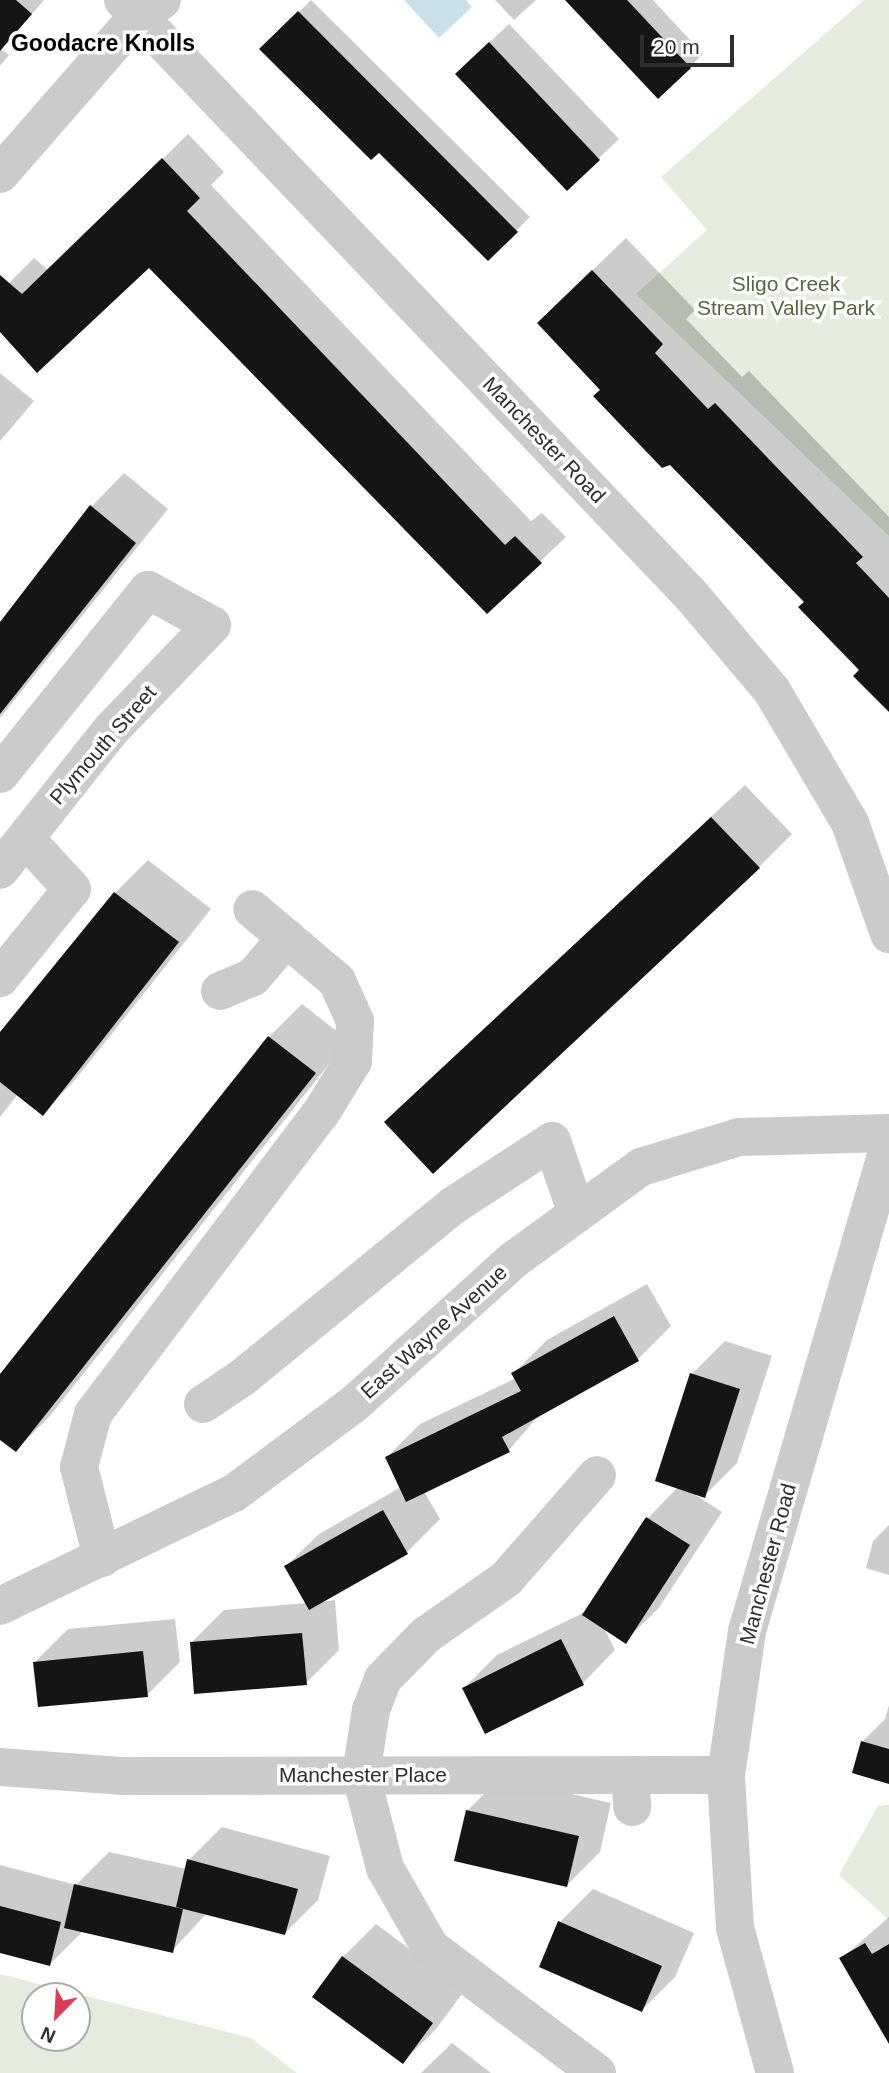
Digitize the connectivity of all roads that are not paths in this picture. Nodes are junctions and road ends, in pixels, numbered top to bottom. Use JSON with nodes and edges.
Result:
{"nodes":[{"id":1,"x":141,"y":6,"type":"edge"},
{"id":2,"x":0,"y":174,"type":"edge"},
{"id":3,"x":0,"y":774,"type":"edge"},
{"id":4,"x":25,"y":838,"type":"junction"},
{"id":5,"x":0,"y":870,"type":"edge"},
{"id":6,"x":253,"y":909,"type":"dead end"},
{"id":7,"x":889,"y":934,"type":"edge"},
{"id":8,"x":287,"y":937,"type":"junction"},
{"id":9,"x":0,"y":978,"type":"edge"},
{"id":10,"x":220,"y":990,"type":"dead end"},
{"id":11,"x":889,"y":1133,"type":"edge"},
{"id":12,"x":889,"y":1145,"type":"edge"},
{"id":13,"x":577,"y":1214,"type":"junction"},
{"id":14,"x":203,"y":1404,"type":"dead end"},
{"id":15,"x":597,"y":1475,"type":"dead end"},
{"id":16,"x":102,"y":1558,"type":"junction"},
{"id":17,"x":0,"y":1606,"type":"edge"},
{"id":18,"x":0,"y":1768,"type":"edge"},
{"id":19,"x":361,"y":1775,"type":"junction"},
{"id":20,"x":726,"y":1775,"type":"junction"},
{"id":21,"x":597,"y":2073,"type":"edge"},
{"id":22,"x":775,"y":2073,"type":"edge"}],
"edges":[{"from":1,"to":2,"type":"street"},
{"from":1,"to":7,"type":"street","name":"Manchester Road"},
{"from":3,"to":4,"type":"street","name":"Plymouth Street"},
{"from":4,"to":5,"type":"street","name":"Plymouth Street"},
{"from":4,"to":9,"type":"street"},
{"from":6,"to":8,"type":"street"},
{"from":8,"to":10,"type":"street"},
{"from":8,"to":16,"type":"street"},
{"from":11,"to":13,"type":"street","name":"East Wayne Avenue"},
{"from":12,"to":20,"type":"street","name":"Manchester Road"},
{"from":13,"to":14,"type":"street"},
{"from":13,"to":16,"type":"street","name":"East Wayne Avenue"},
{"from":15,"to":19,"type":"street"},
{"from":16,"to":17,"type":"street","name":"East Wayne Avenue"},
{"from":18,"to":19,"type":"street","name":"Manchester Place"},
{"from":19,"to":20,"type":"street","name":"Manchester Place"},
{"from":19,"to":21,"type":"street"},
{"from":20,"to":22,"type":"street","name":"Manchester Road"}]}
